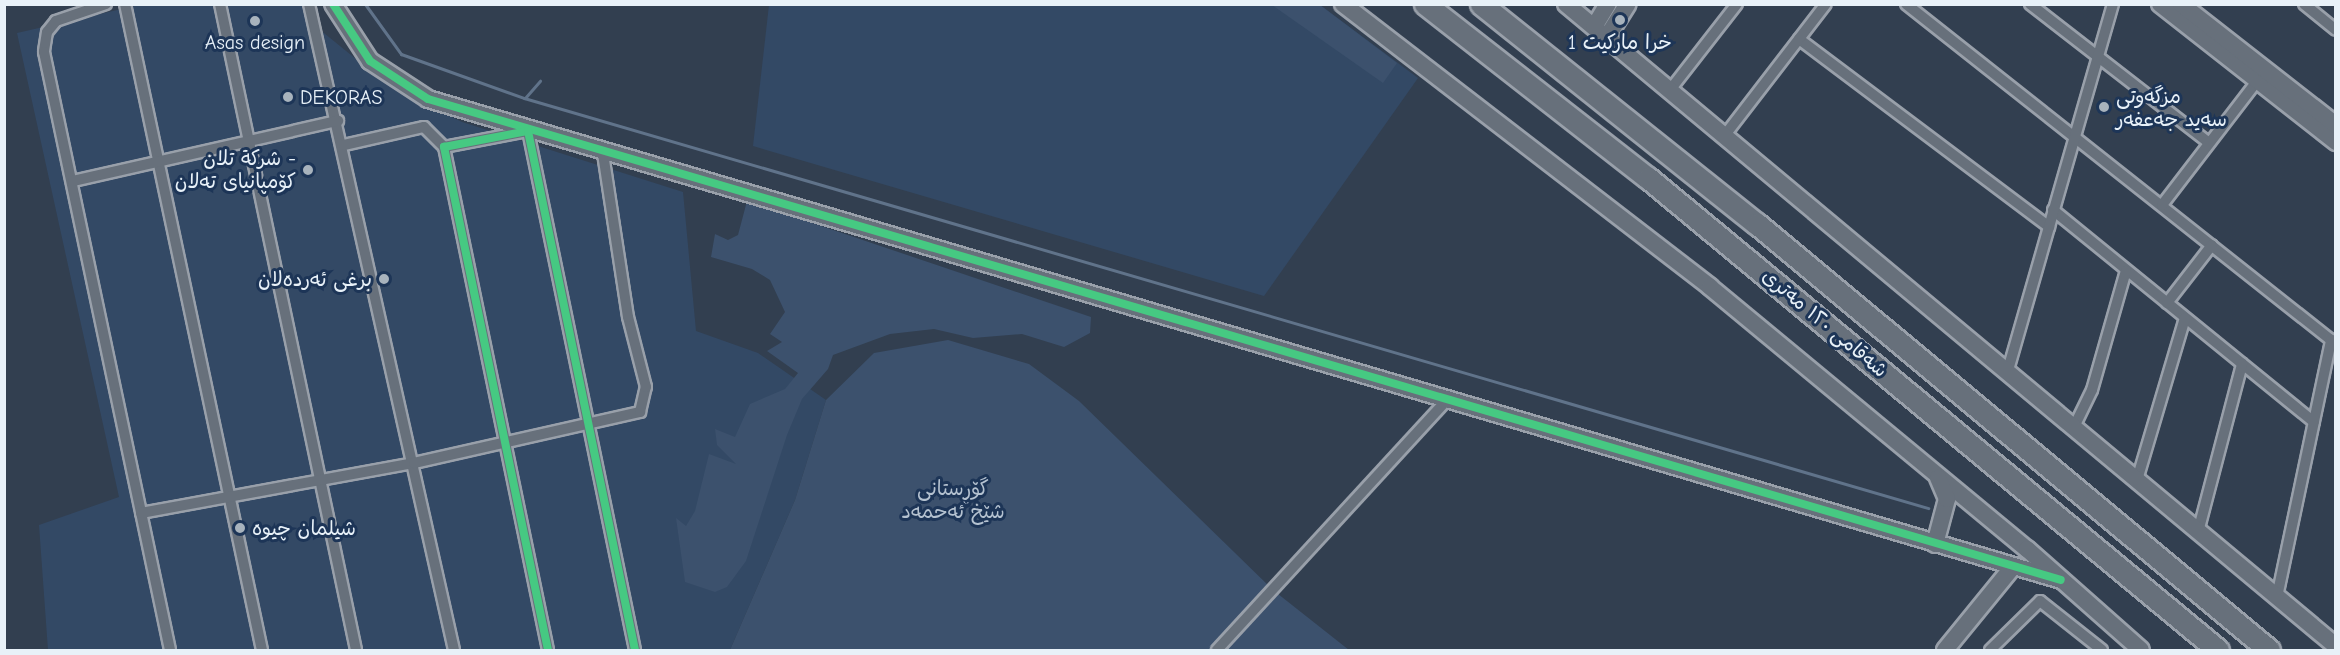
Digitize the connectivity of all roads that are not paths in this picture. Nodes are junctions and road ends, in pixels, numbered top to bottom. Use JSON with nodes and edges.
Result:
{"nodes":[{"id":1,"x":106,"y":4,"type":"edge"},
{"id":2,"x":125,"y":4,"type":"edge"},
{"id":3,"x":220,"y":4,"type":"edge"},
{"id":4,"x":309,"y":4,"type":"edge"},
{"id":5,"x":333,"y":4,"type":"edge"},
{"id":6,"x":1343,"y":4,"type":"edge"},
{"id":7,"x":1425,"y":4,"type":"edge"},
{"id":8,"x":1480,"y":4,"type":"edge"},
{"id":9,"x":1566,"y":4,"type":"edge"},
{"id":10,"x":1608,"y":4,"type":"edge"},
{"id":11,"x":1628,"y":4,"type":"edge"},
{"id":12,"x":1737,"y":4,"type":"edge"},
{"id":13,"x":1826,"y":4,"type":"edge"},
{"id":14,"x":1906,"y":4,"type":"edge"},
{"id":15,"x":2030,"y":4,"type":"edge"},
{"id":16,"x":2113,"y":4,"type":"edge"},
{"id":17,"x":2160,"y":4,"type":"edge"},
{"id":18,"x":2181,"y":4,"type":"edge"},
{"id":19,"x":2304,"y":4,"type":"edge"},
{"id":20,"x":2336,"y":30,"type":"edge"},
{"id":21,"x":1601,"y":32,"type":"junction"},
{"id":22,"x":1799,"y":39,"type":"junction"},
{"id":23,"x":2097,"y":56,"type":"junction"},
{"id":24,"x":2257,"y":81,"type":"junction"},
{"id":25,"x":1670,"y":90,"type":"junction"},
{"id":26,"x":338,"y":121,"type":"junction"},
{"id":27,"x":2336,"y":125,"type":"edge"},
{"id":28,"x":528,"y":131,"type":"junction"},
{"id":29,"x":2075,"y":134,"type":"junction"},
{"id":30,"x":1725,"y":135,"type":"junction"},
{"id":31,"x":248,"y":141,"type":"junction"},
{"id":32,"x":2208,"y":142,"type":"junction"},
{"id":33,"x":2336,"y":142,"type":"edge"},
{"id":34,"x":344,"y":145,"type":"junction"},
{"id":35,"x":444,"y":147,"type":"junction"},
{"id":36,"x":603,"y":153,"type":"junction"},
{"id":37,"x":161,"y":160,"type":"junction"},
{"id":38,"x":73,"y":180,"type":"junction"},
{"id":39,"x":2162,"y":205,"type":"junction"},
{"id":40,"x":2053,"y":210,"type":"junction"},
{"id":41,"x":2049,"y":227,"type":"junction"},
{"id":42,"x":2212,"y":245,"type":"junction"},
{"id":43,"x":2126,"y":271,"type":"junction"},
{"id":44,"x":2167,"y":303,"type":"junction"},
{"id":45,"x":2185,"y":318,"type":"junction"},
{"id":46,"x":2333,"y":342,"type":"edge"},
{"id":47,"x":2242,"y":364,"type":"junction"},
{"id":48,"x":2008,"y":370,"type":"junction"},
{"id":49,"x":1448,"y":399,"type":"junction"},
{"id":50,"x":2314,"y":422,"type":"junction"},
{"id":51,"x":593,"y":426,"type":"junction"},
{"id":52,"x":2074,"y":427,"type":"junction"},
{"id":53,"x":507,"y":442,"type":"junction"},
{"id":54,"x":414,"y":463,"type":"junction"},
{"id":55,"x":1935,"y":472,"type":"junction"},
{"id":56,"x":2137,"y":480,"type":"junction"},
{"id":57,"x":320,"y":481,"type":"junction"},
{"id":58,"x":231,"y":497,"type":"junction"},
{"id":59,"x":141,"y":513,"type":"junction"},
{"id":60,"x":2198,"y":532,"type":"junction"},
{"id":61,"x":1935,"y":544,"type":"junction"},
{"id":62,"x":2011,"y":569,"type":"junction"},
{"id":63,"x":2061,"y":580,"type":"junction"},
{"id":64,"x":2277,"y":597,"type":"junction"},
{"id":65,"x":2336,"y":646,"type":"edge"},
{"id":66,"x":170,"y":651,"type":"edge"},
{"id":67,"x":262,"y":651,"type":"edge"},
{"id":68,"x":356,"y":651,"type":"edge"},
{"id":69,"x":454,"y":651,"type":"edge"},
{"id":70,"x":548,"y":651,"type":"edge"},
{"id":71,"x":635,"y":651,"type":"edge"},
{"id":72,"x":1217,"y":651,"type":"edge"},
{"id":73,"x":1945,"y":651,"type":"edge"},
{"id":74,"x":1990,"y":651,"type":"edge"},
{"id":75,"x":2102,"y":651,"type":"edge"},
{"id":76,"x":2141,"y":651,"type":"edge"},
{"id":77,"x":2218,"y":651,"type":"edge"},
{"id":78,"x":2269,"y":651,"type":"edge"}],
"edges":[{"from":1,"to":38,"type":"street"},
{"from":2,"to":37,"type":"street"},
{"from":3,"to":31,"type":"street"},
{"from":4,"to":26,"type":"street"},
{"from":5,"to":28,"type":"street"},
{"from":6,"to":55,"type":"street"},
{"from":7,"to":77,"type":"highway","name":"شەقامی ١٢٠ مەتری"},
{"from":8,"to":78,"type":"highway","name":"شەقامی ١٢٠ مەتری"},
{"from":9,"to":21,"type":"street"},
{"from":10,"to":21,"type":"street"},
{"from":11,"to":21,"type":"street"},
{"from":12,"to":25,"type":"street"},
{"from":13,"to":22,"type":"street"},
{"from":14,"to":29,"type":"street"},
{"from":15,"to":23,"type":"street"},
{"from":16,"to":23,"type":"street"},
{"from":17,"to":24,"type":"street"},
{"from":18,"to":27,"type":"street"},
{"from":19,"to":20,"type":"street"},
{"from":21,"to":25,"type":"street"},
{"from":22,"to":30,"type":"street"},
{"from":22,"to":41,"type":"street"},
{"from":23,"to":29,"type":"street"},
{"from":23,"to":32,"type":"street"},
{"from":24,"to":32,"type":"street"},
{"from":24,"to":33,"type":"street"},
{"from":25,"to":30,"type":"street"},
{"from":26,"to":31,"type":"street"},
{"from":26,"to":34,"type":"street"},
{"from":28,"to":35,"type":"street"},
{"from":28,"to":36,"type":"street"},
{"from":28,"to":51,"type":"street"},
{"from":29,"to":39,"type":"street"},
{"from":29,"to":40,"type":"street"},
{"from":30,"to":48,"type":"street"},
{"from":31,"to":37,"type":"street"},
{"from":31,"to":57,"type":"street"},
{"from":32,"to":39,"type":"street"},
{"from":34,"to":35,"type":"street"},
{"from":34,"to":54,"type":"street"},
{"from":35,"to":53,"type":"street"},
{"from":36,"to":49,"type":"street"},
{"from":36,"to":51,"type":"street"},
{"from":37,"to":38,"type":"street"},
{"from":37,"to":58,"type":"street"},
{"from":38,"to":59,"type":"street"},
{"from":39,"to":42,"type":"street"},
{"from":40,"to":41,"type":"street"},
{"from":40,"to":43,"type":"street"},
{"from":41,"to":48,"type":"street"},
{"from":42,"to":44,"type":"street"},
{"from":42,"to":46,"type":"street"},
{"from":43,"to":44,"type":"street"},
{"from":43,"to":52,"type":"street"},
{"from":44,"to":45,"type":"street"},
{"from":45,"to":47,"type":"street"},
{"from":45,"to":56,"type":"street"},
{"from":46,"to":50,"type":"street"},
{"from":47,"to":50,"type":"street"},
{"from":47,"to":60,"type":"street"},
{"from":48,"to":52,"type":"street"},
{"from":49,"to":61,"type":"street"},
{"from":49,"to":72,"type":"street"},
{"from":50,"to":64,"type":"street"},
{"from":51,"to":53,"type":"street"},
{"from":51,"to":71,"type":"street"},
{"from":52,"to":56,"type":"street"},
{"from":53,"to":54,"type":"street"},
{"from":53,"to":70,"type":"street"},
{"from":54,"to":57,"type":"street"},
{"from":54,"to":69,"type":"street"},
{"from":55,"to":61,"type":"street"},
{"from":55,"to":63,"type":"street"},
{"from":56,"to":60,"type":"street"},
{"from":57,"to":58,"type":"street"},
{"from":57,"to":68,"type":"street"},
{"from":58,"to":59,"type":"street"},
{"from":58,"to":67,"type":"street"},
{"from":59,"to":66,"type":"street"},
{"from":60,"to":64,"type":"street"},
{"from":61,"to":62,"type":"street"},
{"from":62,"to":63,"type":"street"},
{"from":62,"to":73,"type":"street"},
{"from":63,"to":76,"type":"street"},
{"from":64,"to":65,"type":"street"},
{"from":74,"to":75,"type":"street"}]}
